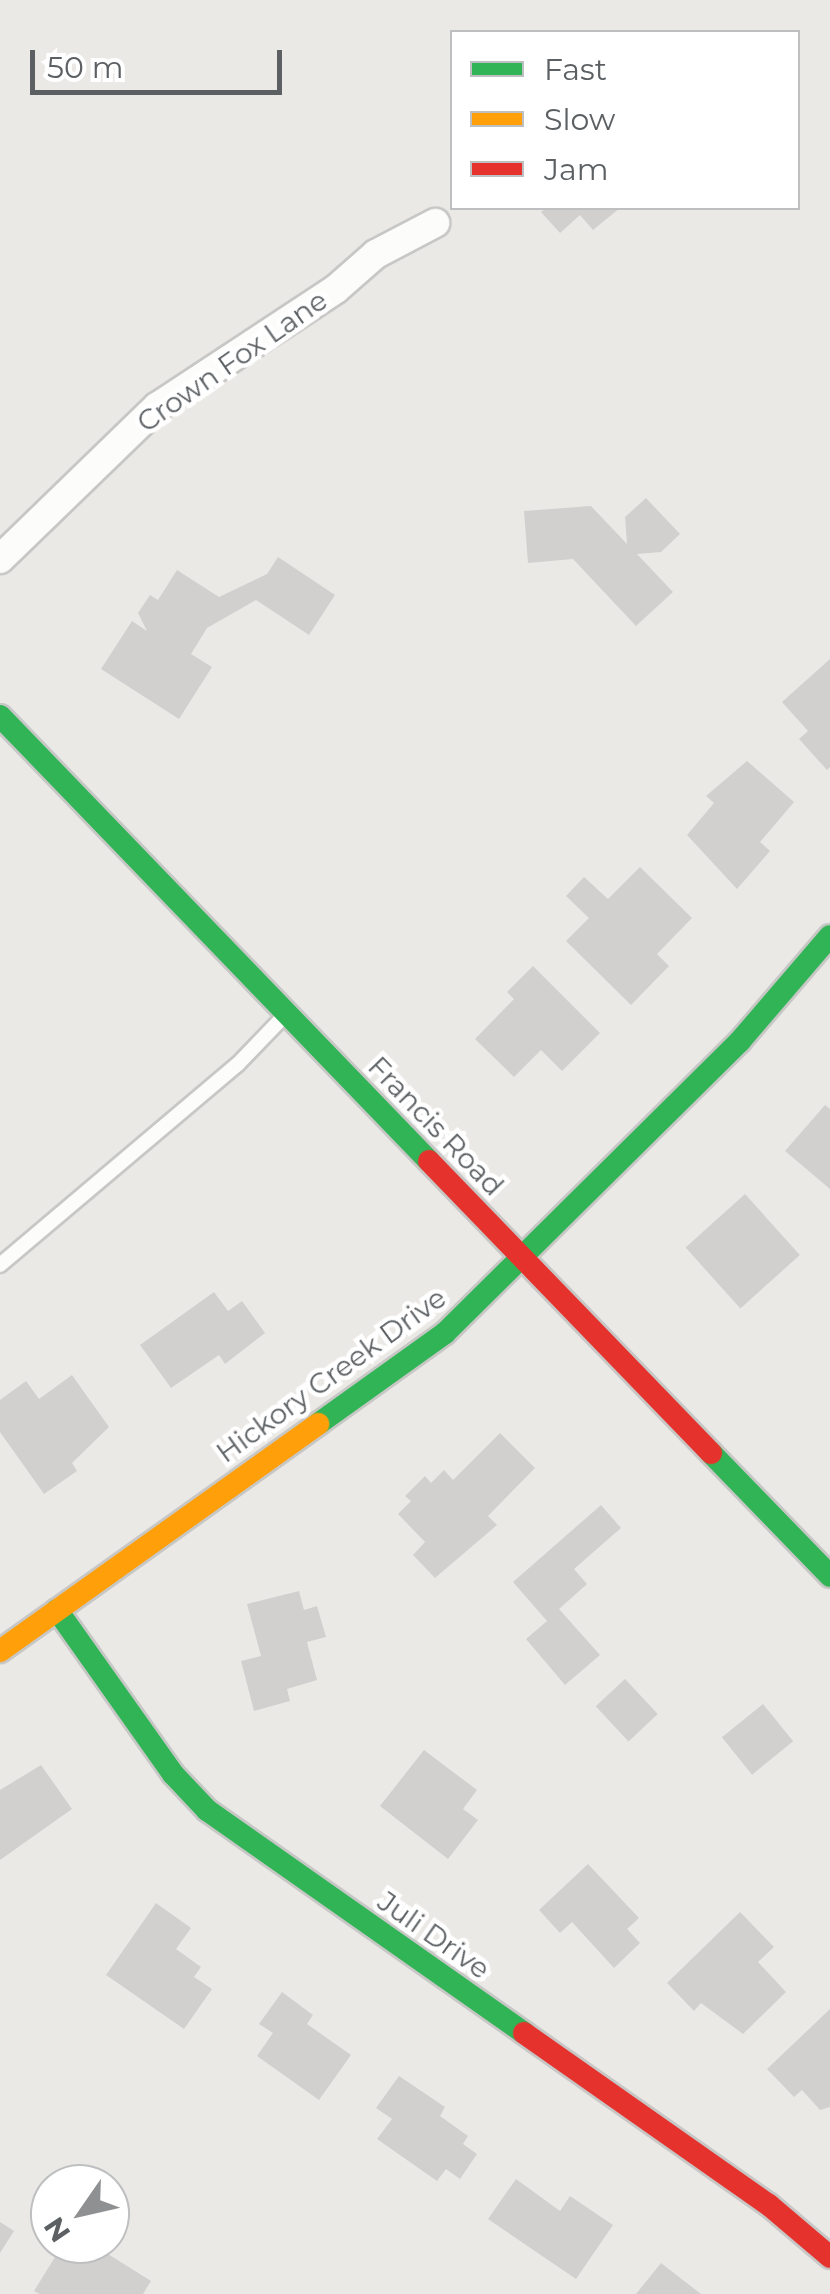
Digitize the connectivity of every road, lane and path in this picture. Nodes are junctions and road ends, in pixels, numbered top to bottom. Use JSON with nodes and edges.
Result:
{"nodes":[{"id":1,"x":435,"y":223,"type":"dead end"},
{"id":2,"x":0,"y":559,"type":"edge"},
{"id":3,"x":0,"y":716,"type":"edge"},
{"id":4,"x":827,"y":948,"type":"edge"},
{"id":5,"x":286,"y":1014,"type":"junction"},
{"id":6,"x":524,"y":1260,"type":"junction"},
{"id":7,"x":0,"y":1265,"type":"edge"},
{"id":8,"x":830,"y":1576,"type":"edge"},
{"id":9,"x":57,"y":1610,"type":"junction"},
{"id":10,"x":0,"y":1650,"type":"edge"},
{"id":11,"x":830,"y":2257,"type":"edge"}],
"edges":[{"from":1,"to":2,"type":"street","name":"Crown Fox Lane"},
{"from":3,"to":5,"type":"street","name":"Francis Road"},
{"from":4,"to":6,"type":"street","name":"Hickory Creek Drive"},
{"from":5,"to":6,"type":"street","name":"Francis Road"},
{"from":5,"to":7,"type":"lane"},
{"from":6,"to":8,"type":"street","name":"Francis Road"},
{"from":6,"to":9,"type":"street","name":"Hickory Creek Drive"},
{"from":9,"to":10,"type":"street","name":"Hickory Creek Drive"},
{"from":9,"to":11,"type":"street","name":"Juli Drive"}]}
